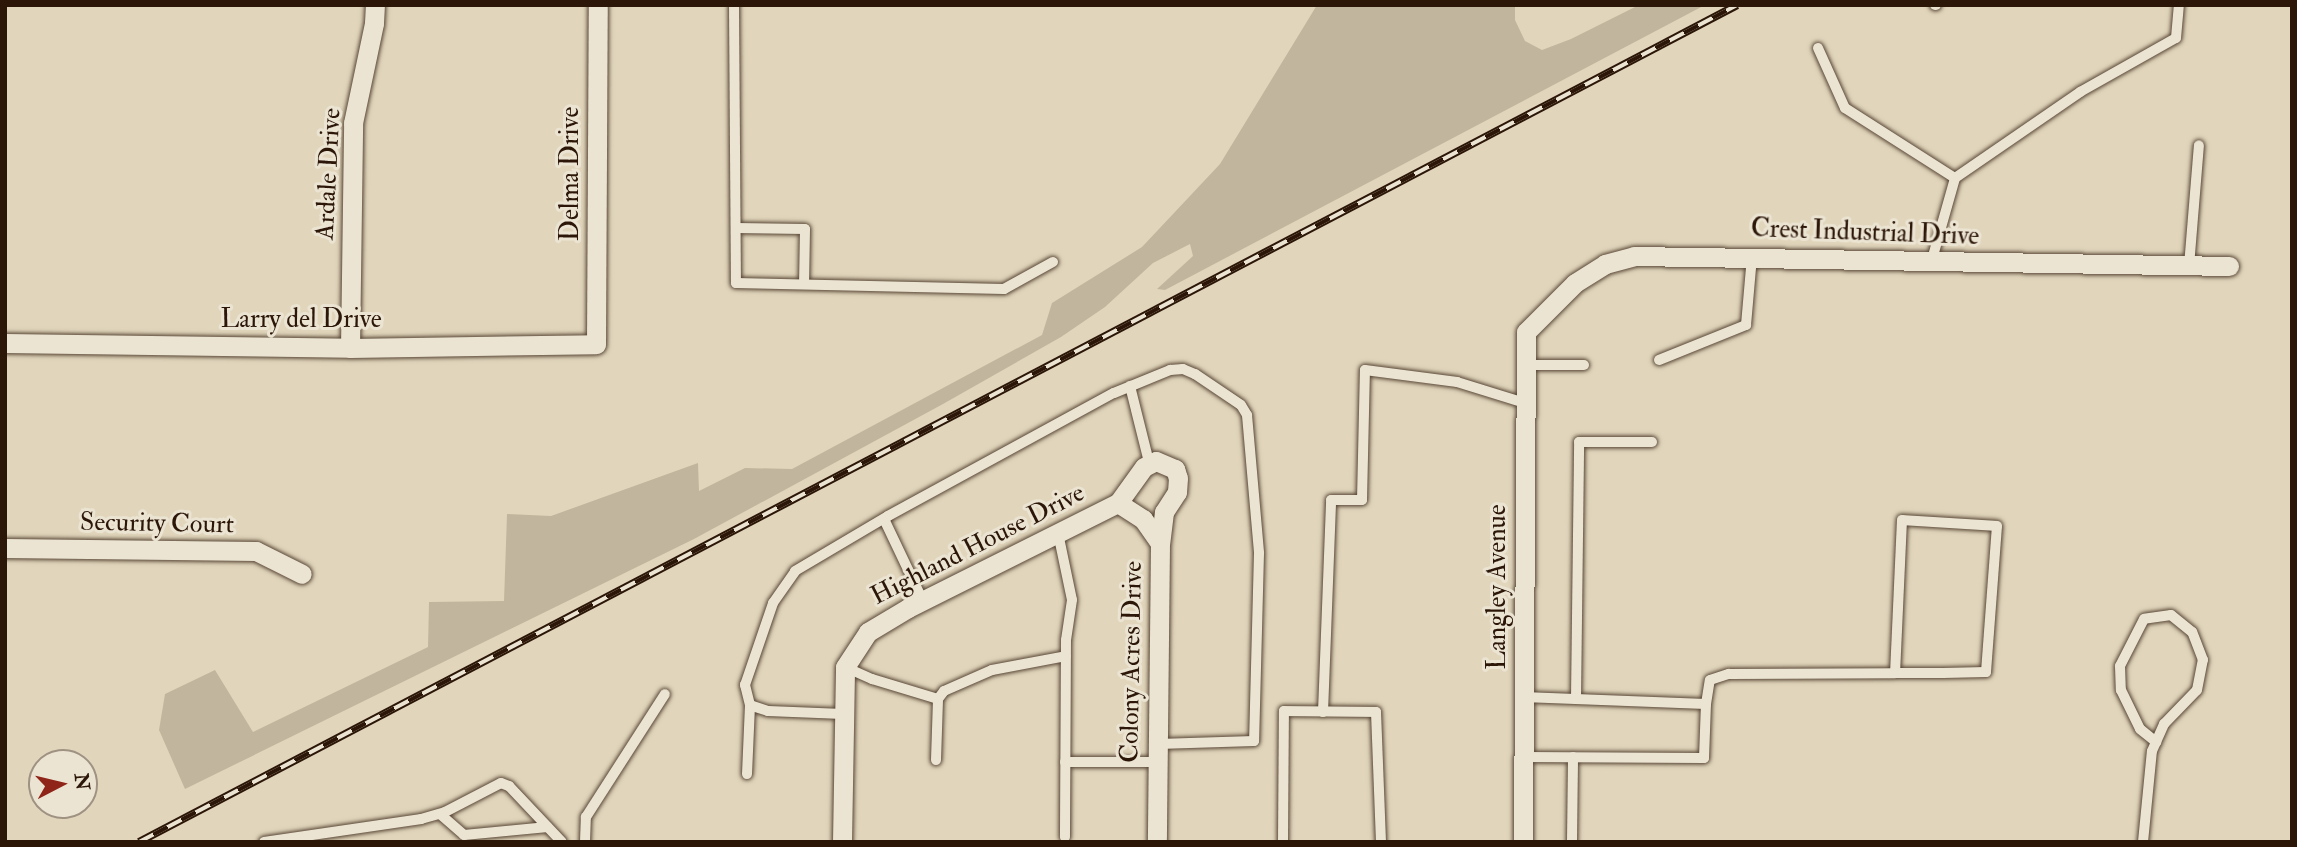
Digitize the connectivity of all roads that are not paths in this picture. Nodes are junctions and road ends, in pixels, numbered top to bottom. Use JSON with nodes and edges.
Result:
{"nodes":[{"id":1,"x":375,"y":5,"type":"edge"},
{"id":2,"x":598,"y":5,"type":"edge"},
{"id":3,"x":734,"y":5,"type":"edge"},
{"id":4,"x":2179,"y":5,"type":"edge"},
{"id":5,"x":1818,"y":48,"type":"dead end"},
{"id":6,"x":2199,"y":145,"type":"dead end"},
{"id":7,"x":1955,"y":178,"type":"junction"},
{"id":8,"x":736,"y":228,"type":"junction"},
{"id":9,"x":1752,"y":256,"type":"junction"},
{"id":10,"x":1053,"y":262,"type":"dead end"},
{"id":11,"x":1931,"y":263,"type":"junction"},
{"id":12,"x":2189,"y":266,"type":"junction"},
{"id":13,"x":2229,"y":266,"type":"dead end"},
{"id":14,"x":804,"y":285,"type":"junction"},
{"id":15,"x":1526,"y":332,"type":"joint"},
{"id":16,"x":5,"y":343,"type":"edge"},
{"id":17,"x":596,"y":344,"type":"joint"},
{"id":18,"x":350,"y":348,"type":"junction"},
{"id":19,"x":1659,"y":360,"type":"dead end"},
{"id":20,"x":1526,"y":365,"type":"junction"},
{"id":21,"x":1584,"y":365,"type":"dead end"},
{"id":22,"x":1130,"y":386,"type":"junction"},
{"id":23,"x":1525,"y":403,"type":"junction"},
{"id":24,"x":1653,"y":443,"type":"dead end"},
{"id":25,"x":1149,"y":462,"type":"junction"},
{"id":26,"x":1118,"y":503,"type":"junction"},
{"id":27,"x":884,"y":519,"type":"junction"},
{"id":28,"x":1058,"y":533,"type":"junction"},
{"id":29,"x":1160,"y":543,"type":"junction"},
{"id":30,"x":5,"y":548,"type":"edge"},
{"id":31,"x":302,"y":574,"type":"dead end"},
{"id":32,"x":923,"y":601,"type":"junction"},
{"id":33,"x":1066,"y":656,"type":"junction"},
{"id":34,"x":845,"y":667,"type":"junction"},
{"id":35,"x":1895,"y":673,"type":"junction"},
{"id":36,"x":665,"y":694,"type":"dead end"},
{"id":37,"x":1523,"y":697,"type":"junction"},
{"id":38,"x":938,"y":699,"type":"junction"},
{"id":39,"x":1576,"y":699,"type":"junction"},
{"id":40,"x":1706,"y":704,"type":"junction"},
{"id":41,"x":750,"y":705,"type":"junction"},
{"id":42,"x":1323,"y":712,"type":"junction"},
{"id":43,"x":844,"y":714,"type":"junction"},
{"id":44,"x":2156,"y":742,"type":"junction"},
{"id":45,"x":1158,"y":753,"type":"junction"},
{"id":46,"x":1523,"y":757,"type":"junction"},
{"id":47,"x":1573,"y":757,"type":"junction"},
{"id":48,"x":936,"y":760,"type":"dead end"},
{"id":49,"x":1066,"y":762,"type":"junction"},
{"id":50,"x":747,"y":774,"type":"dead end"},
{"id":51,"x":440,"y":814,"type":"junction"},
{"id":52,"x":548,"y":827,"type":"junction"},
{"id":53,"x":1065,"y":837,"type":"dead end"},
{"id":54,"x":264,"y":842,"type":"edge"},
{"id":55,"x":562,"y":842,"type":"edge"},
{"id":56,"x":585,"y":842,"type":"edge"},
{"id":57,"x":842,"y":842,"type":"edge"},
{"id":58,"x":1157,"y":842,"type":"edge"},
{"id":59,"x":1283,"y":842,"type":"edge"},
{"id":60,"x":1381,"y":842,"type":"edge"},
{"id":61,"x":1523,"y":842,"type":"edge"},
{"id":62,"x":1572,"y":842,"type":"edge"},
{"id":63,"x":2143,"y":842,"type":"edge"}],
"edges":[{"from":1,"to":18,"type":"street","name":"Ardale Drive"},
{"from":2,"to":17,"type":"street","name":"Delma Drive"},
{"from":3,"to":8,"type":"lane"},
{"from":4,"to":7,"type":"lane"},
{"from":5,"to":7,"type":"lane"},
{"from":6,"to":12,"type":"lane"},
{"from":7,"to":11,"type":"lane"},
{"from":8,"to":14,"type":"lane"},
{"from":8,"to":14,"type":"lane"},
{"from":9,"to":11,"type":"street","name":"Crest Industrial Drive"},
{"from":9,"to":15,"type":"street","name":"Crest Industrial Drive"},
{"from":9,"to":19,"type":"lane"},
{"from":10,"to":14,"type":"lane"},
{"from":11,"to":12,"type":"street","name":"Crest Industrial Drive"},
{"from":12,"to":13,"type":"street","name":"Crest Industrial Drive"},
{"from":15,"to":20,"type":"street","name":"Langley Avenue"},
{"from":16,"to":18,"type":"street","name":"Larry del Drive"},
{"from":17,"to":18,"type":"street","name":"Larry del Drive"},
{"from":20,"to":21,"type":"lane"},
{"from":20,"to":23,"type":"street","name":"Langley Avenue"},
{"from":22,"to":25,"type":"lane"},
{"from":22,"to":27,"type":"lane"},
{"from":22,"to":45,"type":"lane"},
{"from":23,"to":37,"type":"street","name":"Langley Avenue"},
{"from":23,"to":42,"type":"lane"},
{"from":24,"to":39,"type":"lane"},
{"from":25,"to":26,"type":"street"},
{"from":25,"to":29,"type":"street"},
{"from":26,"to":28,"type":"street","name":"Highland House Drive"},
{"from":26,"to":29,"type":"street","name":"Colony Acres Drive"},
{"from":27,"to":32,"type":"lane"},
{"from":27,"to":41,"type":"lane"},
{"from":28,"to":32,"type":"street","name":"Highland House Drive"},
{"from":28,"to":33,"type":"lane"},
{"from":29,"to":45,"type":"street","name":"Colony Acres Drive"},
{"from":30,"to":31,"type":"street","name":"Security Court"},
{"from":32,"to":34,"type":"street","name":"Highland House Drive"},
{"from":33,"to":38,"type":"lane"},
{"from":33,"to":49,"type":"lane"},
{"from":34,"to":38,"type":"lane"},
{"from":34,"to":43,"type":"street"},
{"from":35,"to":35,"type":"lane"},
{"from":35,"to":40,"type":"lane"},
{"from":36,"to":56,"type":"lane"},
{"from":37,"to":39,"type":"lane"},
{"from":37,"to":46,"type":"street","name":"Langley Avenue"},
{"from":38,"to":48,"type":"lane"},
{"from":39,"to":40,"type":"lane"},
{"from":40,"to":47,"type":"lane"},
{"from":41,"to":43,"type":"lane"},
{"from":41,"to":50,"type":"lane"},
{"from":42,"to":59,"type":"lane"},
{"from":42,"to":60,"type":"lane"},
{"from":43,"to":57,"type":"street"},
{"from":44,"to":44,"type":"lane"},
{"from":44,"to":63,"type":"lane"},
{"from":45,"to":49,"type":"lane"},
{"from":45,"to":58,"type":"street","name":"Colony Acres Drive"},
{"from":46,"to":47,"type":"lane"},
{"from":46,"to":61,"type":"street","name":"Langley Avenue"},
{"from":47,"to":62,"type":"lane"},
{"from":49,"to":53,"type":"lane"},
{"from":51,"to":52,"type":"lane"},
{"from":51,"to":52,"type":"lane"},
{"from":51,"to":54,"type":"lane"},
{"from":52,"to":55,"type":"lane"}]}
